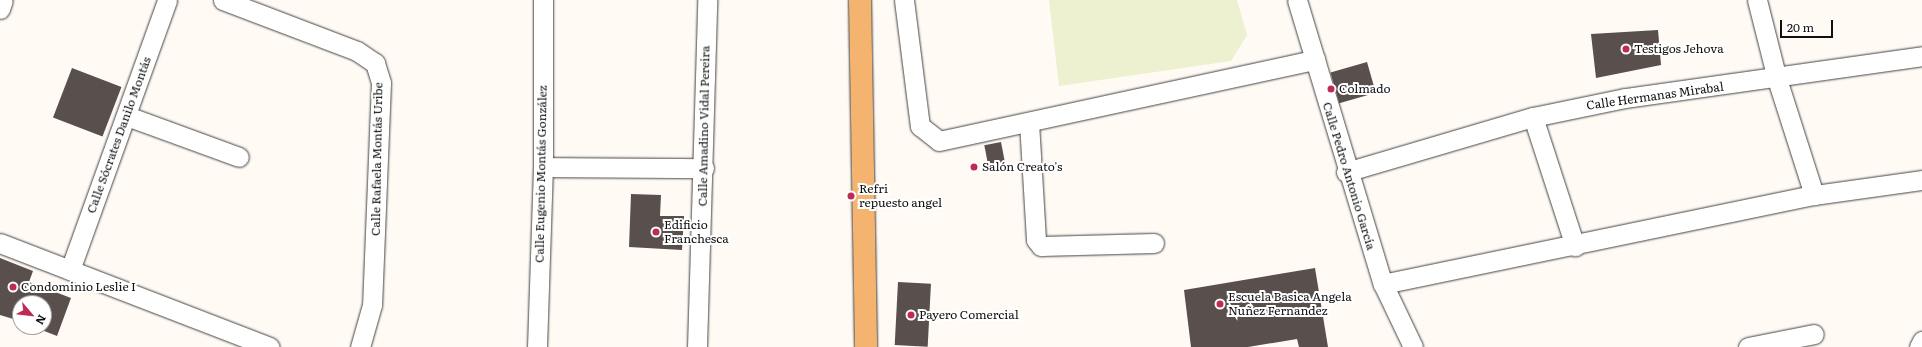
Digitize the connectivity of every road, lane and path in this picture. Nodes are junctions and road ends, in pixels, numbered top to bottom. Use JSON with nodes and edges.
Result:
{"nodes":[{"id":1,"x":3,"y":0,"type":"edge"},
{"id":2,"x":167,"y":0,"type":"edge"},
{"id":3,"x":223,"y":0,"type":"edge"},
{"id":4,"x":543,"y":0,"type":"edge"},
{"id":5,"x":706,"y":0,"type":"edge"},
{"id":6,"x":860,"y":0,"type":"edge"},
{"id":7,"x":904,"y":0,"type":"edge"},
{"id":8,"x":1297,"y":0,"type":"edge"},
{"id":9,"x":1757,"y":0,"type":"edge"},
{"id":10,"x":0,"y":9,"type":"edge"},
{"id":11,"x":1922,"y":56,"type":"edge"},
{"id":12,"x":1314,"y":60,"type":"junction"},
{"id":13,"x":1777,"y":79,"type":"junction"},
{"id":14,"x":127,"y":116,"type":"junction"},
{"id":15,"x":1533,"y":117,"type":"junction"},
{"id":16,"x":1029,"y":122,"type":"junction"},
{"id":17,"x":239,"y":157,"type":"dead end"},
{"id":18,"x":543,"y":167,"type":"junction"},
{"id":19,"x":704,"y":168,"type":"junction"},
{"id":20,"x":1346,"y":172,"type":"junction"},
{"id":21,"x":1922,"y":180,"type":"edge"},
{"id":22,"x":1814,"y":195,"type":"junction"},
{"id":23,"x":0,"y":243,"type":"edge"},
{"id":24,"x":1154,"y":243,"type":"dead end"},
{"id":25,"x":1575,"y":246,"type":"junction"},
{"id":26,"x":70,"y":270,"type":"junction"},
{"id":27,"x":1383,"y":284,"type":"junction"},
{"id":28,"x":1814,"y":334,"type":"dead end"},
{"id":29,"x":1922,"y":341,"type":"edge"},
{"id":30,"x":270,"y":347,"type":"edge"},
{"id":31,"x":360,"y":347,"type":"edge"},
{"id":32,"x":537,"y":347,"type":"edge"},
{"id":33,"x":697,"y":347,"type":"edge"},
{"id":34,"x":866,"y":347,"type":"edge"},
{"id":35,"x":1413,"y":347,"type":"edge"},
{"id":36,"x":1748,"y":347,"type":"edge"},
{"id":37,"x":1919,"y":347,"type":"edge"}],
"edges":[{"from":1,"to":10,"type":"street"},
{"from":2,"to":14,"type":"street","name":"Calle Sócrates Danilo Montás"},
{"from":3,"to":31,"type":"street","name":"Calle Rafaela Montás Uribe"},
{"from":4,"to":18,"type":"street","name":"Calle Eugenio Montás González"},
{"from":5,"to":19,"type":"street","name":"Calle Amadino Vidal Pereira"},
{"from":6,"to":34,"type":"main road"},
{"from":7,"to":16,"type":"street"},
{"from":8,"to":12,"type":"street","name":"Calle Pedro Antonio García"},
{"from":9,"to":13,"type":"street"},
{"from":11,"to":13,"type":"street","name":"Calle Hermanas Mirabal"},
{"from":12,"to":16,"type":"street"},
{"from":12,"to":20,"type":"street","name":"Calle Pedro Antonio García"},
{"from":13,"to":15,"type":"street","name":"Calle Hermanas Mirabal"},
{"from":13,"to":22,"type":"street"},
{"from":14,"to":17,"type":"street"},
{"from":14,"to":26,"type":"street","name":"Calle Sócrates Danilo Montás"},
{"from":15,"to":20,"type":"street","name":"Calle Hermanas Mirabal"},
{"from":15,"to":25,"type":"street"},
{"from":16,"to":24,"type":"street"},
{"from":18,"to":19,"type":"street"},
{"from":18,"to":32,"type":"street","name":"Calle Eugenio Montás González"},
{"from":19,"to":33,"type":"street","name":"Calle Amadino Vidal Pereira"},
{"from":20,"to":27,"type":"street","name":"Calle Pedro Antonio García"},
{"from":21,"to":22,"type":"street"},
{"from":22,"to":25,"type":"street"},
{"from":23,"to":26,"type":"street"},
{"from":25,"to":27,"type":"street"},
{"from":26,"to":30,"type":"street"},
{"from":27,"to":35,"type":"street","name":"Calle Pedro Antonio García"},
{"from":28,"to":36,"type":"street"},
{"from":29,"to":37,"type":"street"}]}
